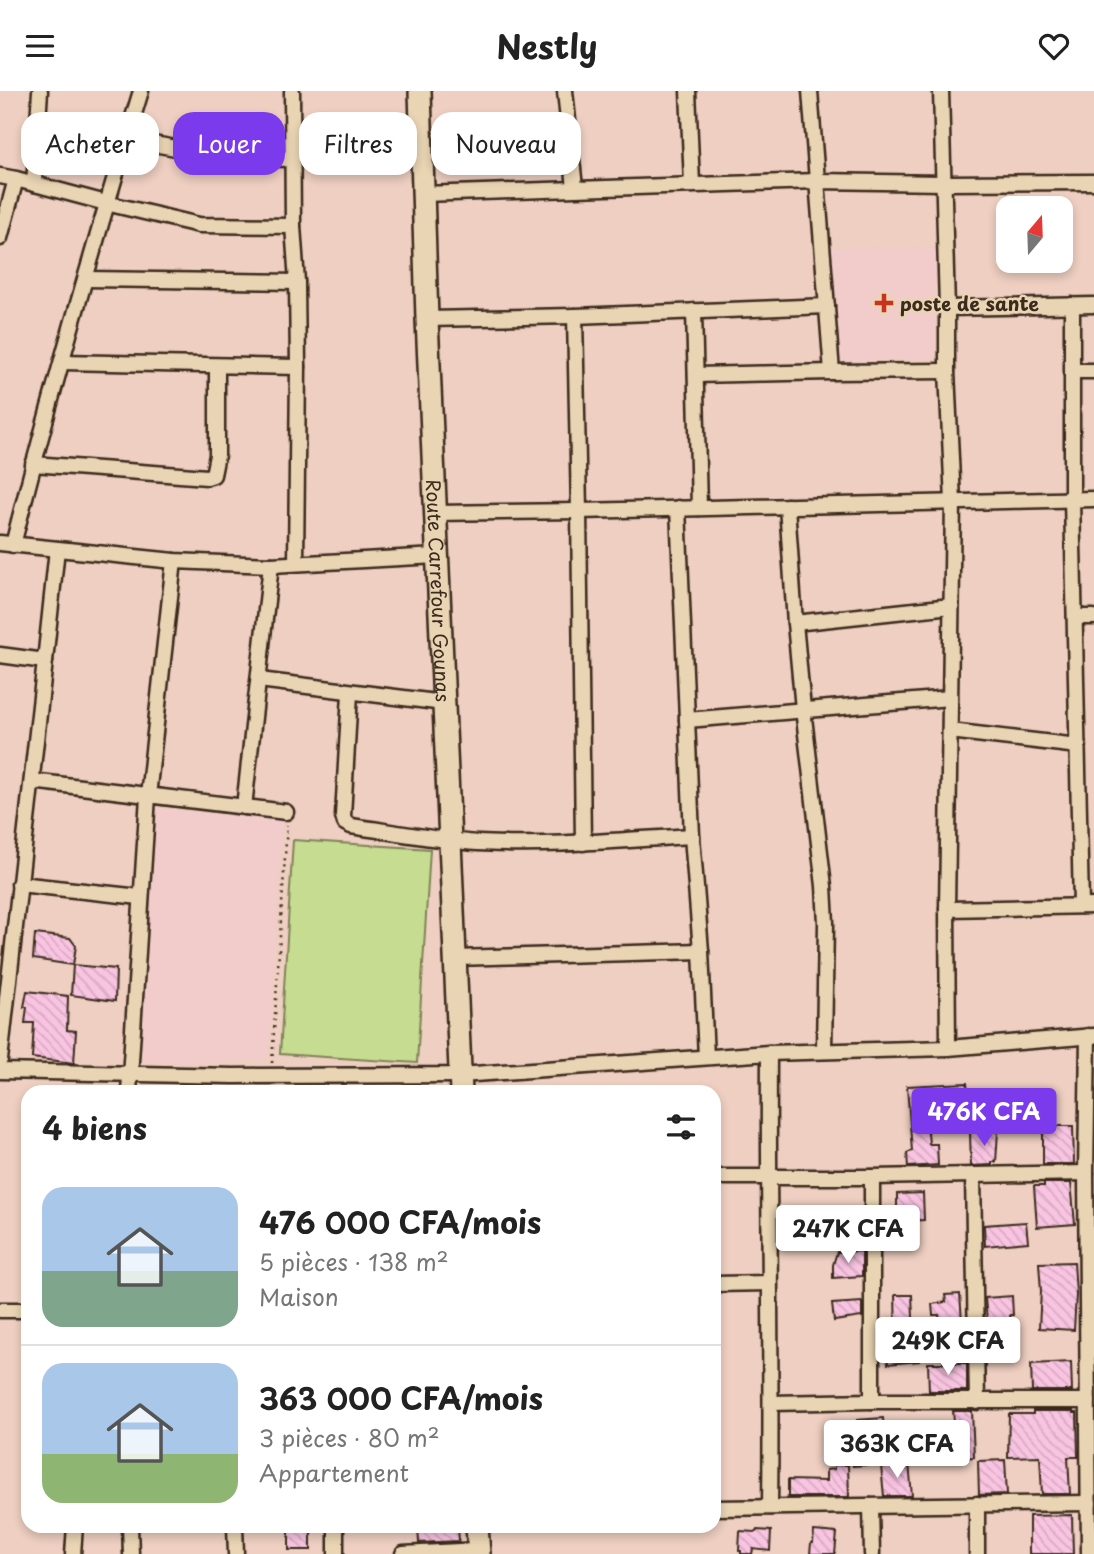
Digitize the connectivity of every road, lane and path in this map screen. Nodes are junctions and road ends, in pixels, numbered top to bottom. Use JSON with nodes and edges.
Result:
{"nodes":[{"id":1,"x":40,"y":91,"type":"edge"},
{"id":2,"x":141,"y":91,"type":"edge"},
{"id":3,"x":292,"y":91,"type":"edge"},
{"id":4,"x":420,"y":91,"type":"edge"},
{"id":5,"x":565,"y":91,"type":"edge"},
{"id":6,"x":688,"y":91,"type":"edge"},
{"id":7,"x":810,"y":91,"type":"edge"},
{"id":8,"x":941,"y":91,"type":"edge"},
{"id":9,"x":134,"y":112,"type":"edge"},
{"id":10,"x":159,"y":145,"type":"edge"},
{"id":11,"x":292,"y":159,"type":"junction"},
{"id":12,"x":115,"y":175,"type":"edge"},
{"id":13,"x":0,"y":176,"type":"edge"},
{"id":14,"x":16,"y":179,"type":"junction"},
{"id":15,"x":817,"y":181,"type":"junction"},
{"id":16,"x":1094,"y":182,"type":"edge"},
{"id":17,"x":943,"y":183,"type":"junction"},
{"id":18,"x":34,"y":184,"type":"junction"},
{"id":19,"x":692,"y":184,"type":"junction"},
{"id":20,"x":575,"y":188,"type":"junction"},
{"id":21,"x":423,"y":194,"type":"junction"},
{"id":22,"x":106,"y":204,"type":"junction"},
{"id":23,"x":293,"y":226,"type":"junction"},
{"id":24,"x":0,"y":238,"type":"edge"},
{"id":25,"x":86,"y":279,"type":"junction"},
{"id":26,"x":297,"y":282,"type":"junction"},
{"id":27,"x":1072,"y":305,"type":"junction"},
{"id":28,"x":1094,"y":305,"type":"edge"},
{"id":29,"x":827,"y":306,"type":"junction"},
{"id":30,"x":947,"y":308,"type":"junction"},
{"id":31,"x":694,"y":311,"type":"junction"},
{"id":32,"x":575,"y":316,"type":"junction"},
{"id":33,"x":427,"y":319,"type":"junction"},
{"id":34,"x":62,"y":362,"type":"junction"},
{"id":35,"x":217,"y":366,"type":"junction"},
{"id":36,"x":298,"y":367,"type":"junction"},
{"id":37,"x":947,"y":371,"type":"junction"},
{"id":38,"x":1073,"y":371,"type":"junction"},
{"id":39,"x":1094,"y":371,"type":"edge"},
{"id":40,"x":832,"y":372,"type":"junction"},
{"id":41,"x":696,"y":375,"type":"junction"},
{"id":42,"x":33,"y":464,"type":"junction"},
{"id":43,"x":1072,"y":499,"type":"junction"},
{"id":44,"x":1094,"y":499,"type":"edge"},
{"id":45,"x":953,"y":502,"type":"junction"},
{"id":46,"x":787,"y":506,"type":"junction"},
{"id":47,"x":678,"y":508,"type":"junction"},
{"id":48,"x":699,"y":508,"type":"junction"},
{"id":49,"x":579,"y":512,"type":"junction"},
{"id":50,"x":436,"y":513,"type":"junction"},
{"id":51,"x":7,"y":544,"type":"edge"},
{"id":52,"x":57,"y":549,"type":"junction"},
{"id":53,"x":437,"y":556,"type":"junction"},
{"id":54,"x":174,"y":561,"type":"junction"},
{"id":55,"x":296,"y":563,"type":"junction"},
{"id":56,"x":271,"y":565,"type":"junction"},
{"id":57,"x":951,"y":605,"type":"junction"},
{"id":58,"x":1075,"y":617,"type":"junction"},
{"id":59,"x":1094,"y":617,"type":"edge"},
{"id":60,"x":795,"y":623,"type":"junction"},
{"id":61,"x":0,"y":655,"type":"edge"},
{"id":62,"x":46,"y":661,"type":"junction"},
{"id":63,"x":259,"y":680,"type":"junction"},
{"id":64,"x":350,"y":693,"type":"junction"},
{"id":65,"x":950,"y":698,"type":"junction"},
{"id":66,"x":444,"y":703,"type":"junction"},
{"id":67,"x":803,"y":709,"type":"junction"},
{"id":68,"x":687,"y":720,"type":"junction"},
{"id":69,"x":950,"y":731,"type":"junction"},
{"id":70,"x":1078,"y":747,"type":"junction"},
{"id":71,"x":32,"y":781,"type":"junction"},
{"id":72,"x":148,"y":796,"type":"junction"},
{"id":73,"x":244,"y":807,"type":"junction"},
{"id":74,"x":287,"y":815,"type":"joint"},
{"id":75,"x":692,"y":836,"type":"junction"},
{"id":76,"x":449,"y":840,"type":"junction"},
{"id":77,"x":583,"y":843,"type":"junction"},
{"id":78,"x":19,"y":884,"type":"junction"},
{"id":79,"x":141,"y":897,"type":"junction"},
{"id":80,"x":1087,"y":906,"type":"edge"},
{"id":81,"x":947,"y":909,"type":"junction"},
{"id":82,"x":701,"y":951,"type":"junction"},
{"id":83,"x":6,"y":956,"type":"edge"},
{"id":84,"x":454,"y":958,"type":"junction"},
{"id":85,"x":1091,"y":1036,"type":"edge"},
{"id":86,"x":948,"y":1048,"type":"junction"},
{"id":87,"x":824,"y":1051,"type":"junction"},
{"id":88,"x":769,"y":1053,"type":"junction"},
{"id":89,"x":706,"y":1057,"type":"junction"},
{"id":90,"x":0,"y":1061,"type":"edge"},
{"id":91,"x":0,"y":1071,"type":"edge"},
{"id":92,"x":129,"y":1073,"type":"junction"},
{"id":93,"x":233,"y":1076,"type":"junction"},
{"id":94,"x":271,"y":1076,"type":"junction"},
{"id":95,"x":335,"y":1076,"type":"junction"},
{"id":96,"x":460,"y":1084,"type":"edge"},
{"id":97,"x":129,"y":1085,"type":"edge"},
{"id":98,"x":232,"y":1085,"type":"edge"},
{"id":99,"x":335,"y":1085,"type":"edge"},
{"id":100,"x":1086,"y":1173,"type":"junction"},
{"id":101,"x":973,"y":1176,"type":"junction"},
{"id":102,"x":721,"y":1177,"type":"edge"},
{"id":103,"x":768,"y":1177,"type":"junction"},
{"id":104,"x":872,"y":1177,"type":"junction"},
{"id":105,"x":769,"y":1283,"type":"junction"},
{"id":106,"x":721,"y":1284,"type":"edge"},
{"id":107,"x":1090,"y":1302,"type":"edge"},
{"id":108,"x":0,"y":1310,"type":"edge"},
{"id":109,"x":21,"y":1310,"type":"edge"},
{"id":110,"x":872,"y":1401,"type":"junction"},
{"id":111,"x":1088,"y":1401,"type":"junction"},
{"id":112,"x":977,"y":1402,"type":"junction"},
{"id":113,"x":771,"y":1403,"type":"junction"},
{"id":114,"x":1091,"y":1420,"type":"edge"},
{"id":115,"x":1089,"y":1503,"type":"junction"},
{"id":116,"x":977,"y":1504,"type":"junction"},
{"id":117,"x":871,"y":1506,"type":"junction"},
{"id":118,"x":769,"y":1507,"type":"junction"},
{"id":119,"x":721,"y":1508,"type":"edge"},
{"id":120,"x":75,"y":1533,"type":"edge"},
{"id":121,"x":130,"y":1533,"type":"edge"},
{"id":122,"x":236,"y":1533,"type":"edge"},
{"id":123,"x":336,"y":1533,"type":"edge"},
{"id":124,"x":477,"y":1533,"type":"edge"},
{"id":125,"x":478,"y":1552,"type":"edge"},
{"id":126,"x":74,"y":1554,"type":"edge"},
{"id":127,"x":131,"y":1554,"type":"edge"},
{"id":128,"x":236,"y":1554,"type":"edge"},
{"id":129,"x":336,"y":1554,"type":"edge"},
{"id":130,"x":402,"y":1554,"type":"edge"},
{"id":131,"x":872,"y":1554,"type":"edge"},
{"id":132,"x":976,"y":1554,"type":"edge"},
{"id":133,"x":1089,"y":1554,"type":"edge"}],
"edges":[{"from":1,"to":18,"type":"street"},
{"from":2,"to":9,"type":"street"},
{"from":3,"to":11,"type":"street"},
{"from":4,"to":21,"type":"main road","name":"Route Carrefour Gounas"},
{"from":5,"to":20,"type":"street"},
{"from":6,"to":19,"type":"street"},
{"from":7,"to":15,"type":"street"},
{"from":8,"to":17,"type":"street"},
{"from":10,"to":11,"type":"street"},
{"from":11,"to":23,"type":"street"},
{"from":12,"to":22,"type":"street"},
{"from":13,"to":14,"type":"street"},
{"from":14,"to":18,"type":"street"},
{"from":14,"to":24,"type":"street"},
{"from":15,"to":17,"type":"street"},
{"from":15,"to":19,"type":"street"},
{"from":15,"to":29,"type":"street"},
{"from":16,"to":17,"type":"street"},
{"from":17,"to":30,"type":"street"},
{"from":18,"to":22,"type":"street"},
{"from":19,"to":20,"type":"street"},
{"from":20,"to":21,"type":"street"},
{"from":21,"to":33,"type":"main road","name":"Route Carrefour Gounas"},
{"from":22,"to":23,"type":"street"},
{"from":22,"to":25,"type":"street"},
{"from":23,"to":26,"type":"street"},
{"from":25,"to":26,"type":"street"},
{"from":25,"to":34,"type":"street"},
{"from":26,"to":36,"type":"street"},
{"from":27,"to":28,"type":"street"},
{"from":27,"to":30,"type":"street"},
{"from":27,"to":38,"type":"street"},
{"from":29,"to":31,"type":"street"},
{"from":29,"to":40,"type":"street"},
{"from":30,"to":37,"type":"street"},
{"from":31,"to":32,"type":"street"},
{"from":31,"to":41,"type":"street"},
{"from":32,"to":33,"type":"street"},
{"from":32,"to":49,"type":"street"},
{"from":33,"to":50,"type":"main road","name":"Route Carrefour Gounas"},
{"from":34,"to":35,"type":"street"},
{"from":34,"to":42,"type":"street"},
{"from":35,"to":36,"type":"street"},
{"from":35,"to":42,"type":"street"},
{"from":36,"to":55,"type":"street"},
{"from":37,"to":40,"type":"street"},
{"from":37,"to":45,"type":"street"},
{"from":38,"to":39,"type":"street"},
{"from":38,"to":43,"type":"street"},
{"from":40,"to":41,"type":"street"},
{"from":41,"to":48,"type":"street"},
{"from":42,"to":51,"type":"street"},
{"from":43,"to":44,"type":"street"},
{"from":43,"to":45,"type":"street"},
{"from":43,"to":58,"type":"street"},
{"from":45,"to":46,"type":"street"},
{"from":45,"to":57,"type":"street"},
{"from":46,"to":48,"type":"street"},
{"from":46,"to":60,"type":"street"},
{"from":47,"to":48,"type":"street"},
{"from":47,"to":49,"type":"street"},
{"from":47,"to":68,"type":"street"},
{"from":49,"to":50,"type":"street"},
{"from":49,"to":77,"type":"street"},
{"from":50,"to":53,"type":"main road","name":"Route Carrefour Gounas"},
{"from":51,"to":52,"type":"street"},
{"from":52,"to":54,"type":"street"},
{"from":52,"to":62,"type":"street"},
{"from":53,"to":55,"type":"street"},
{"from":53,"to":66,"type":"main road","name":"Route Carrefour Gounas"},
{"from":54,"to":56,"type":"street"},
{"from":54,"to":72,"type":"street"},
{"from":55,"to":56,"type":"street"},
{"from":56,"to":63,"type":"street"},
{"from":57,"to":60,"type":"street"},
{"from":57,"to":65,"type":"street"},
{"from":58,"to":59,"type":"street"},
{"from":58,"to":70,"type":"street"},
{"from":60,"to":67,"type":"street"},
{"from":61,"to":62,"type":"street"},
{"from":62,"to":71,"type":"street"},
{"from":63,"to":64,"type":"street"},
{"from":63,"to":73,"type":"street"},
{"from":64,"to":66,"type":"street"},
{"from":64,"to":76,"type":"street"},
{"from":65,"to":67,"type":"street"},
{"from":65,"to":69,"type":"street"},
{"from":66,"to":76,"type":"main road","name":"Route Carrefour Gounas"},
{"from":67,"to":68,"type":"street"},
{"from":67,"to":87,"type":"street"},
{"from":68,"to":75,"type":"street"},
{"from":69,"to":70,"type":"street"},
{"from":69,"to":81,"type":"street"},
{"from":70,"to":80,"type":"street"},
{"from":71,"to":72,"type":"street"},
{"from":71,"to":78,"type":"street"},
{"from":72,"to":73,"type":"street"},
{"from":72,"to":79,"type":"street"},
{"from":73,"to":74,"type":"street"},
{"from":74,"to":94,"type":"path"},
{"from":75,"to":77,"type":"street"},
{"from":75,"to":82,"type":"street"},
{"from":76,"to":77,"type":"street"},
{"from":76,"to":84,"type":"main road","name":"Route Carrefour Gounas"},
{"from":78,"to":79,"type":"street"},
{"from":78,"to":83,"type":"street"},
{"from":79,"to":92,"type":"street"},
{"from":80,"to":81,"type":"street"},
{"from":81,"to":86,"type":"street"},
{"from":82,"to":84,"type":"street"},
{"from":82,"to":89,"type":"street"},
{"from":83,"to":90,"type":"street"},
{"from":84,"to":96,"type":"main road","name":"Route Carrefour Gounas"},
{"from":85,"to":86,"type":"street"},
{"from":85,"to":100,"type":"street"},
{"from":86,"to":87,"type":"street"},
{"from":87,"to":88,"type":"street"},
{"from":88,"to":89,"type":"street"},
{"from":88,"to":103,"type":"street"},
{"from":89,"to":96,"type":"street"},
{"from":91,"to":92,"type":"street"},
{"from":92,"to":93,"type":"street"},
{"from":92,"to":97,"type":"street"},
{"from":93,"to":94,"type":"street"},
{"from":93,"to":98,"type":"street"},
{"from":94,"to":95,"type":"street"},
{"from":95,"to":96,"type":"street"},
{"from":95,"to":99,"type":"street"},
{"from":100,"to":101,"type":"street"},
{"from":100,"to":107,"type":"street"},
{"from":101,"to":104,"type":"street"},
{"from":101,"to":112,"type":"street"},
{"from":102,"to":103,"type":"street"},
{"from":103,"to":104,"type":"street"},
{"from":103,"to":105,"type":"street"},
{"from":104,"to":110,"type":"street"},
{"from":105,"to":106,"type":"street"},
{"from":105,"to":113,"type":"street"},
{"from":107,"to":111,"type":"street"},
{"from":108,"to":109,"type":"street"},
{"from":110,"to":112,"type":"street"},
{"from":110,"to":113,"type":"street"},
{"from":111,"to":112,"type":"street"},
{"from":111,"to":114,"type":"street"},
{"from":113,"to":118,"type":"street"},
{"from":114,"to":115,"type":"street"},
{"from":115,"to":116,"type":"street"},
{"from":115,"to":133,"type":"street"},
{"from":116,"to":117,"type":"street"},
{"from":116,"to":132,"type":"street"},
{"from":117,"to":118,"type":"street"},
{"from":117,"to":131,"type":"street"},
{"from":118,"to":119,"type":"street"},
{"from":120,"to":126,"type":"street"},
{"from":121,"to":127,"type":"street"},
{"from":122,"to":128,"type":"street"},
{"from":123,"to":129,"type":"street"},
{"from":124,"to":125,"type":"main road"},
{"from":125,"to":130,"type":"street"}]}
